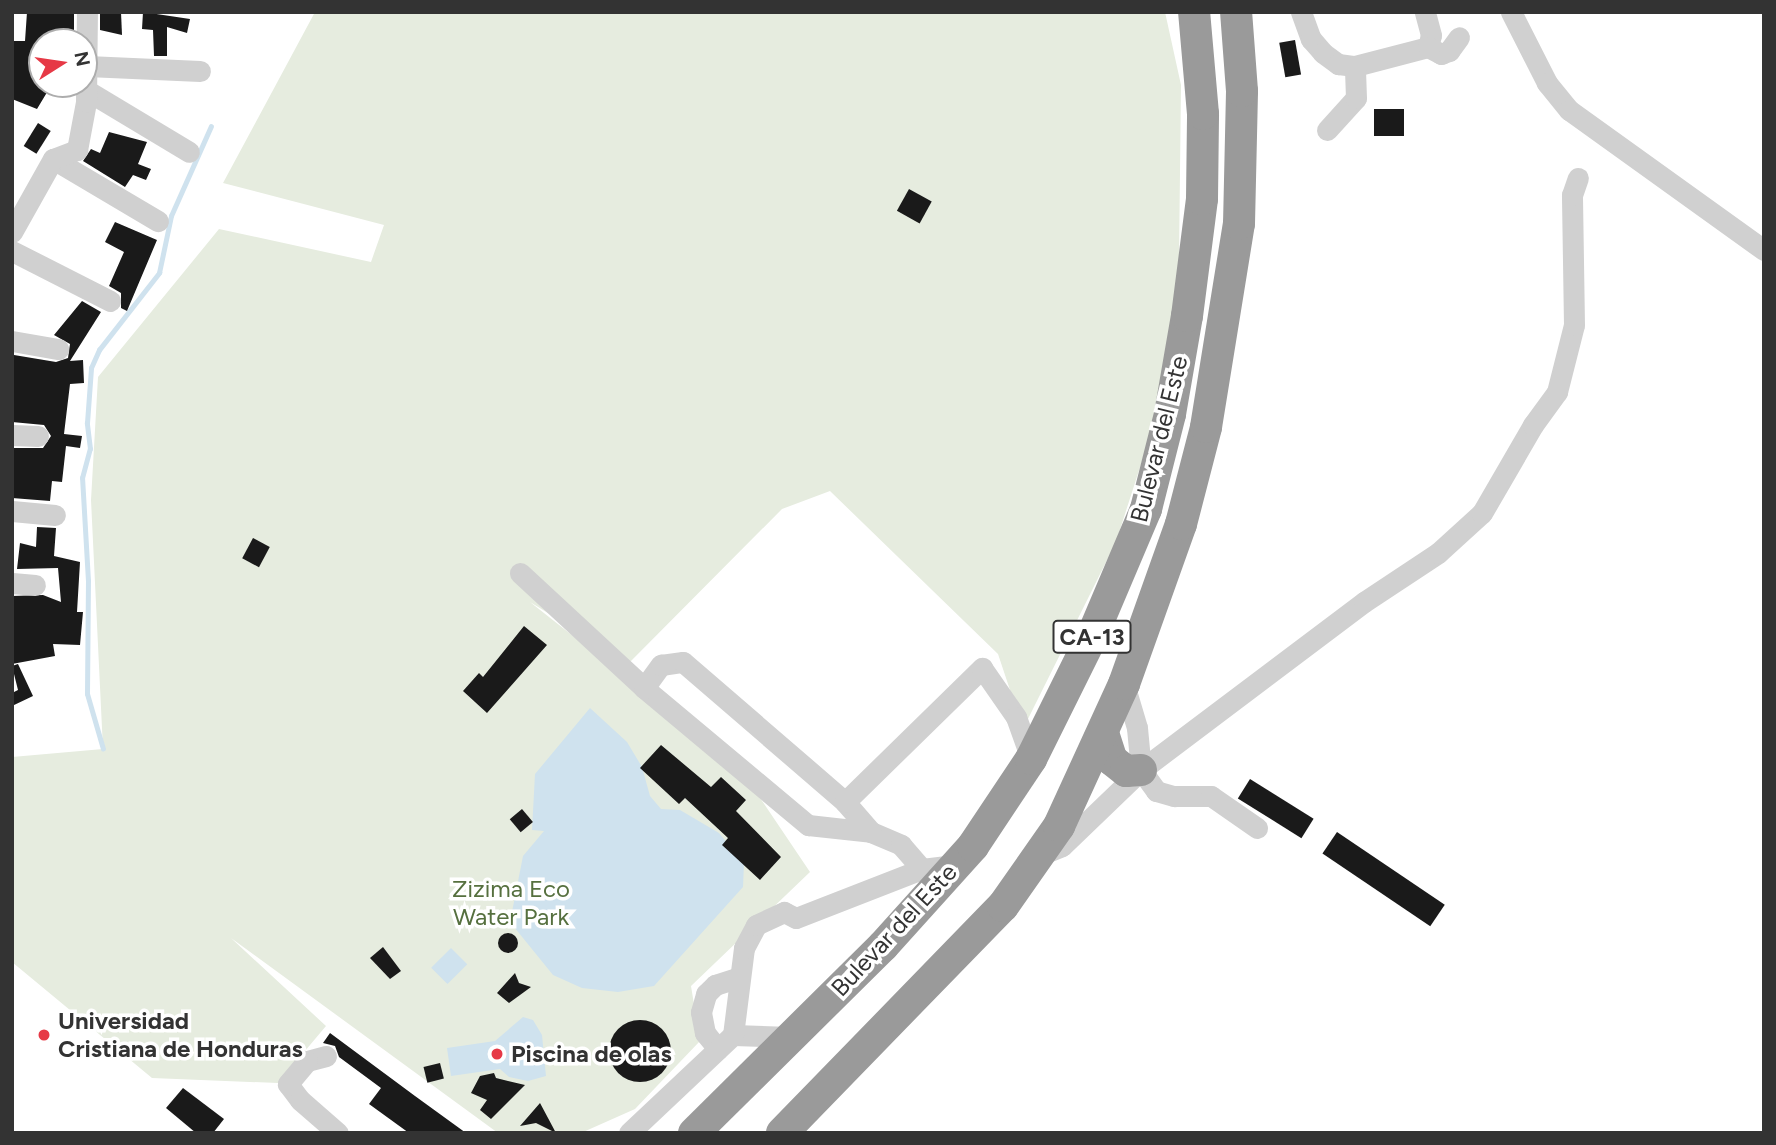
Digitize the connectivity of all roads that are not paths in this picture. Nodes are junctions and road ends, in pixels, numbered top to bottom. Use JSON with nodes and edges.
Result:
{"nodes":[{"id":1,"x":1194,"y":12,"type":"edge"},
{"id":2,"x":1301,"y":12,"type":"edge"},
{"id":3,"x":1425,"y":12,"type":"edge"},
{"id":4,"x":1511,"y":12,"type":"edge"},
{"id":5,"x":1236,"y":13,"type":"edge"},
{"id":6,"x":1459,"y":37,"type":"dead end"},
{"id":7,"x":1427,"y":47,"type":"junction"},
{"id":8,"x":98,"y":66,"type":"edge"},
{"id":9,"x":1355,"y":66,"type":"junction"},
{"id":10,"x":201,"y":71,"type":"dead end"},
{"id":11,"x":98,"y":97,"type":"edge"},
{"id":12,"x":85,"y":98,"type":"edge"},
{"id":13,"x":1327,"y":130,"type":"dead end"},
{"id":14,"x":189,"y":152,"type":"dead end"},
{"id":15,"x":53,"y":159,"type":"junction"},
{"id":16,"x":1578,"y":178,"type":"dead end"},
{"id":17,"x":1202,"y":199,"type":"junction"},
{"id":18,"x":158,"y":221,"type":"dead end"},
{"id":19,"x":12,"y":232,"type":"edge"},
{"id":20,"x":1764,"y":250,"type":"edge"},
{"id":21,"x":12,"y":251,"type":"edge"},
{"id":22,"x":110,"y":301,"type":"dead end"},
{"id":23,"x":12,"y":341,"type":"edge"},
{"id":24,"x":58,"y":349,"type":"dead end"},
{"id":25,"x":12,"y":435,"type":"edge"},
{"id":26,"x":38,"y":436,"type":"dead end"},
{"id":27,"x":12,"y":511,"type":"edge"},
{"id":28,"x":55,"y":515,"type":"dead end"},
{"id":29,"x":520,"y":573,"type":"dead end"},
{"id":30,"x":12,"y":583,"type":"edge"},
{"id":31,"x":35,"y":585,"type":"dead end"},
{"id":32,"x":1124,"y":684,"type":"junction"},
{"id":33,"x":644,"y":688,"type":"junction"},
{"id":34,"x":1103,"y":733,"type":"junction"},
{"id":35,"x":1031,"y":759,"type":"junction"},
{"id":36,"x":1141,"y":771,"type":"junction"},
{"id":37,"x":845,"y":802,"type":"junction"},
{"id":38,"x":1257,"y":828,"type":"dead end"},
{"id":39,"x":871,"y":832,"type":"junction"},
{"id":40,"x":1038,"y":856,"type":"junction"},
{"id":41,"x":957,"y":865,"type":"junction"},
{"id":42,"x":922,"y":869,"type":"junction"},
{"id":43,"x":740,"y":977,"type":"junction"},
{"id":44,"x":889,"y":1028,"type":"junction"},
{"id":45,"x":790,"y":1037,"type":"junction"},
{"id":46,"x":726,"y":1042,"type":"junction"},
{"id":47,"x":326,"y":1056,"type":"dead end"},
{"id":48,"x":338,"y":1133,"type":"edge"},
{"id":49,"x":629,"y":1133,"type":"edge"},
{"id":50,"x":694,"y":1133,"type":"edge"},
{"id":51,"x":782,"y":1133,"type":"edge"},
{"id":52,"x":805,"y":1133,"type":"edge"}],
"edges":[{"from":1,"to":17,"type":"highway","name":"Bulevar del Este","number":"CA-13"},
{"from":2,"to":9,"type":"street"},
{"from":3,"to":7,"type":"street"},
{"from":4,"to":20,"type":"street"},
{"from":5,"to":17,"type":"highway"},
{"from":5,"to":32,"type":"highway","name":"Bulevar del Este","number":"CA-13"},
{"from":6,"to":7,"type":"street"},
{"from":7,"to":9,"type":"street"},
{"from":8,"to":10,"type":"street"},
{"from":9,"to":13,"type":"street"},
{"from":11,"to":14,"type":"street"},
{"from":12,"to":15,"type":"street"},
{"from":15,"to":18,"type":"street"},
{"from":15,"to":19,"type":"street"},
{"from":16,"to":36,"type":"street"},
{"from":17,"to":35,"type":"highway","name":"Bulevar del Este","number":"CA-13"},
{"from":21,"to":22,"type":"street"},
{"from":23,"to":24,"type":"street"},
{"from":25,"to":26,"type":"street"},
{"from":27,"to":28,"type":"street"},
{"from":29,"to":33,"type":"street"},
{"from":30,"to":31,"type":"street"},
{"from":32,"to":34,"type":"highway","name":"Bulevar del Este","number":"CA-13"},
{"from":32,"to":36,"type":"street"},
{"from":33,"to":37,"type":"street"},
{"from":33,"to":39,"type":"street"},
{"from":34,"to":36,"type":"highway"},
{"from":34,"to":40,"type":"highway","name":"Bulevar del Este","number":"CA-13"},
{"from":35,"to":37,"type":"street"},
{"from":35,"to":41,"type":"highway","name":"Bulevar del Este","number":"CA-13"},
{"from":36,"to":38,"type":"street"},
{"from":36,"to":40,"type":"street"},
{"from":37,"to":39,"type":"street"},
{"from":39,"to":42,"type":"street"},
{"from":40,"to":44,"type":"highway","name":"Bulevar del Este","number":"CA-13"},
{"from":41,"to":42,"type":"street"},
{"from":41,"to":45,"type":"highway","name":"Bulevar del Este","number":"CA-13"},
{"from":42,"to":43,"type":"street"},
{"from":43,"to":46,"type":"street"},
{"from":43,"to":46,"type":"street"},
{"from":44,"to":51,"type":"highway","name":"Bulevar del Este","number":"CA-13"},
{"from":44,"to":52,"type":"highway"},
{"from":45,"to":46,"type":"street"},
{"from":45,"to":50,"type":"highway","name":"Bulevar del Este","number":"CA-13"},
{"from":46,"to":49,"type":"street"},
{"from":47,"to":48,"type":"street"}]}
